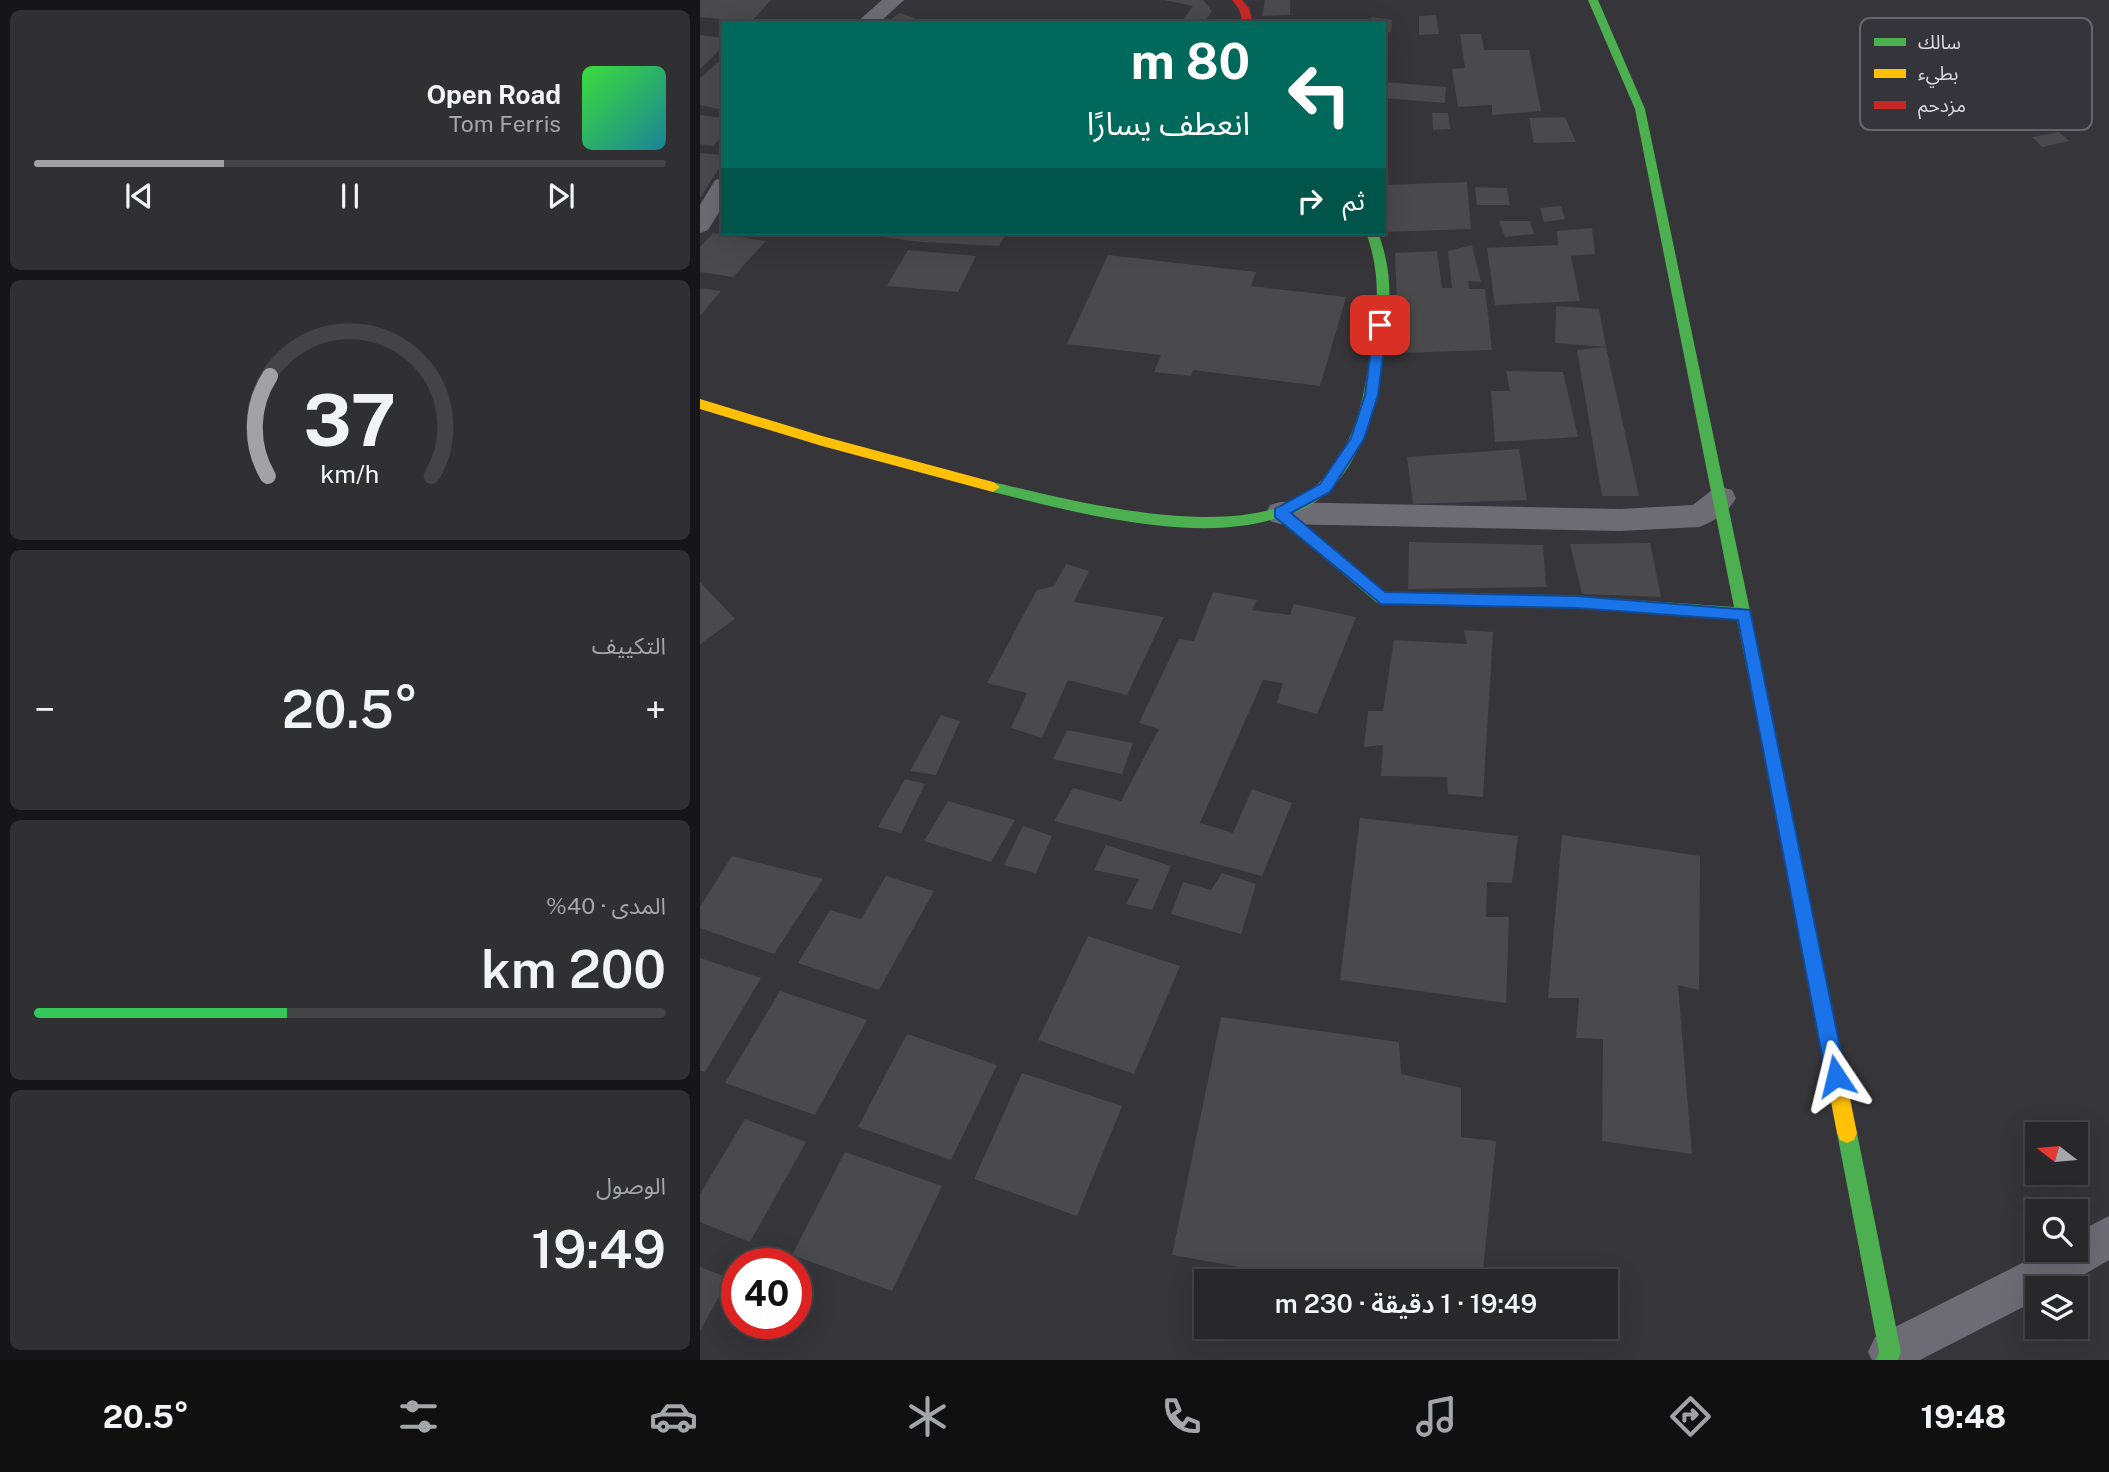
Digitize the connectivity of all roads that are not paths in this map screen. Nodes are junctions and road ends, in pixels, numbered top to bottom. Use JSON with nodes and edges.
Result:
{"nodes":[{"id":1,"x":894,"y":0,"type":"edge"},
{"id":2,"x":1237,"y":0,"type":"edge"},
{"id":3,"x":1593,"y":0,"type":"edge"},
{"id":4,"x":868,"y":21,"type":"edge"},
{"id":5,"x":1247,"y":21,"type":"edge"},
{"id":6,"x":721,"y":188,"type":"edge"},
{"id":7,"x":700,"y":225,"type":"edge"},
{"id":8,"x":1373,"y":235,"type":"edge"},
{"id":9,"x":700,"y":404,"type":"edge"},
{"id":10,"x":1722,"y":498,"type":"junction"},
{"id":11,"x":1280,"y":513,"type":"junction"},
{"id":12,"x":1745,"y":614,"type":"junction"},
{"id":13,"x":2109,"y":1237,"type":"edge"},
{"id":14,"x":1889,"y":1356,"type":"edge"}],
"edges":[{"from":1,"to":4,"type":"street"},
{"from":2,"to":5,"type":"street"},
{"from":3,"to":10,"type":"street"},
{"from":6,"to":7,"type":"street"},
{"from":8,"to":11,"type":"street"},
{"from":9,"to":11,"type":"street"},
{"from":10,"to":11,"type":"street"},
{"from":10,"to":12,"type":"street"},
{"from":11,"to":12,"type":"street"},
{"from":12,"to":14,"type":"street"},
{"from":13,"to":14,"type":"street"}]}
